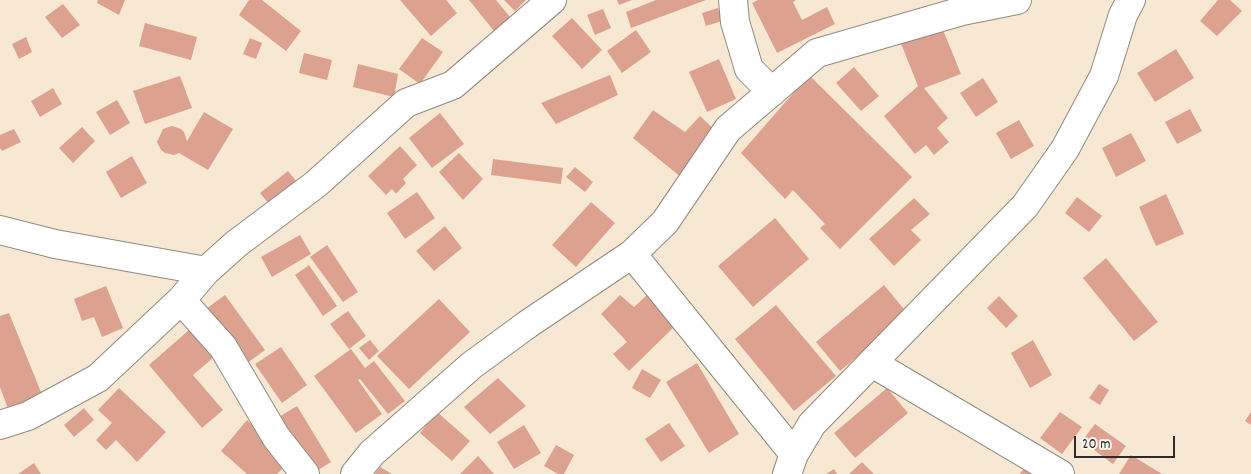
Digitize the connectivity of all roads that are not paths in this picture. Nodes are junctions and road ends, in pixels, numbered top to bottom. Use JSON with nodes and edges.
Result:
{"nodes":[{"id":1,"x":552,"y":0,"type":"edge"},
{"id":2,"x":733,"y":0,"type":"edge"},
{"id":3,"x":1017,"y":0,"type":"edge"},
{"id":4,"x":1131,"y":0,"type":"edge"},
{"id":5,"x":772,"y":92,"type":"junction"},
{"id":6,"x":0,"y":230,"type":"edge"},
{"id":7,"x":632,"y":254,"type":"junction"},
{"id":8,"x":206,"y":271,"type":"junction"},
{"id":9,"x":181,"y":300,"type":"junction"},
{"id":10,"x":872,"y":363,"type":"junction"},
{"id":11,"x":0,"y":425,"type":"edge"},
{"id":12,"x":790,"y":464,"type":"edge"},
{"id":13,"x":305,"y":474,"type":"edge"},
{"id":14,"x":355,"y":474,"type":"edge"},
{"id":15,"x":1060,"y":474,"type":"edge"}],
"edges":[{"from":1,"to":8,"type":"street"},
{"from":2,"to":5,"type":"street"},
{"from":3,"to":5,"type":"street"},
{"from":4,"to":10,"type":"street"},
{"from":5,"to":7,"type":"street"},
{"from":6,"to":8,"type":"street"},
{"from":7,"to":12,"type":"street"},
{"from":7,"to":14,"type":"street"},
{"from":8,"to":9,"type":"street"},
{"from":9,"to":11,"type":"street"},
{"from":9,"to":13,"type":"street"},
{"from":10,"to":12,"type":"street"},
{"from":10,"to":15,"type":"street"}]}
